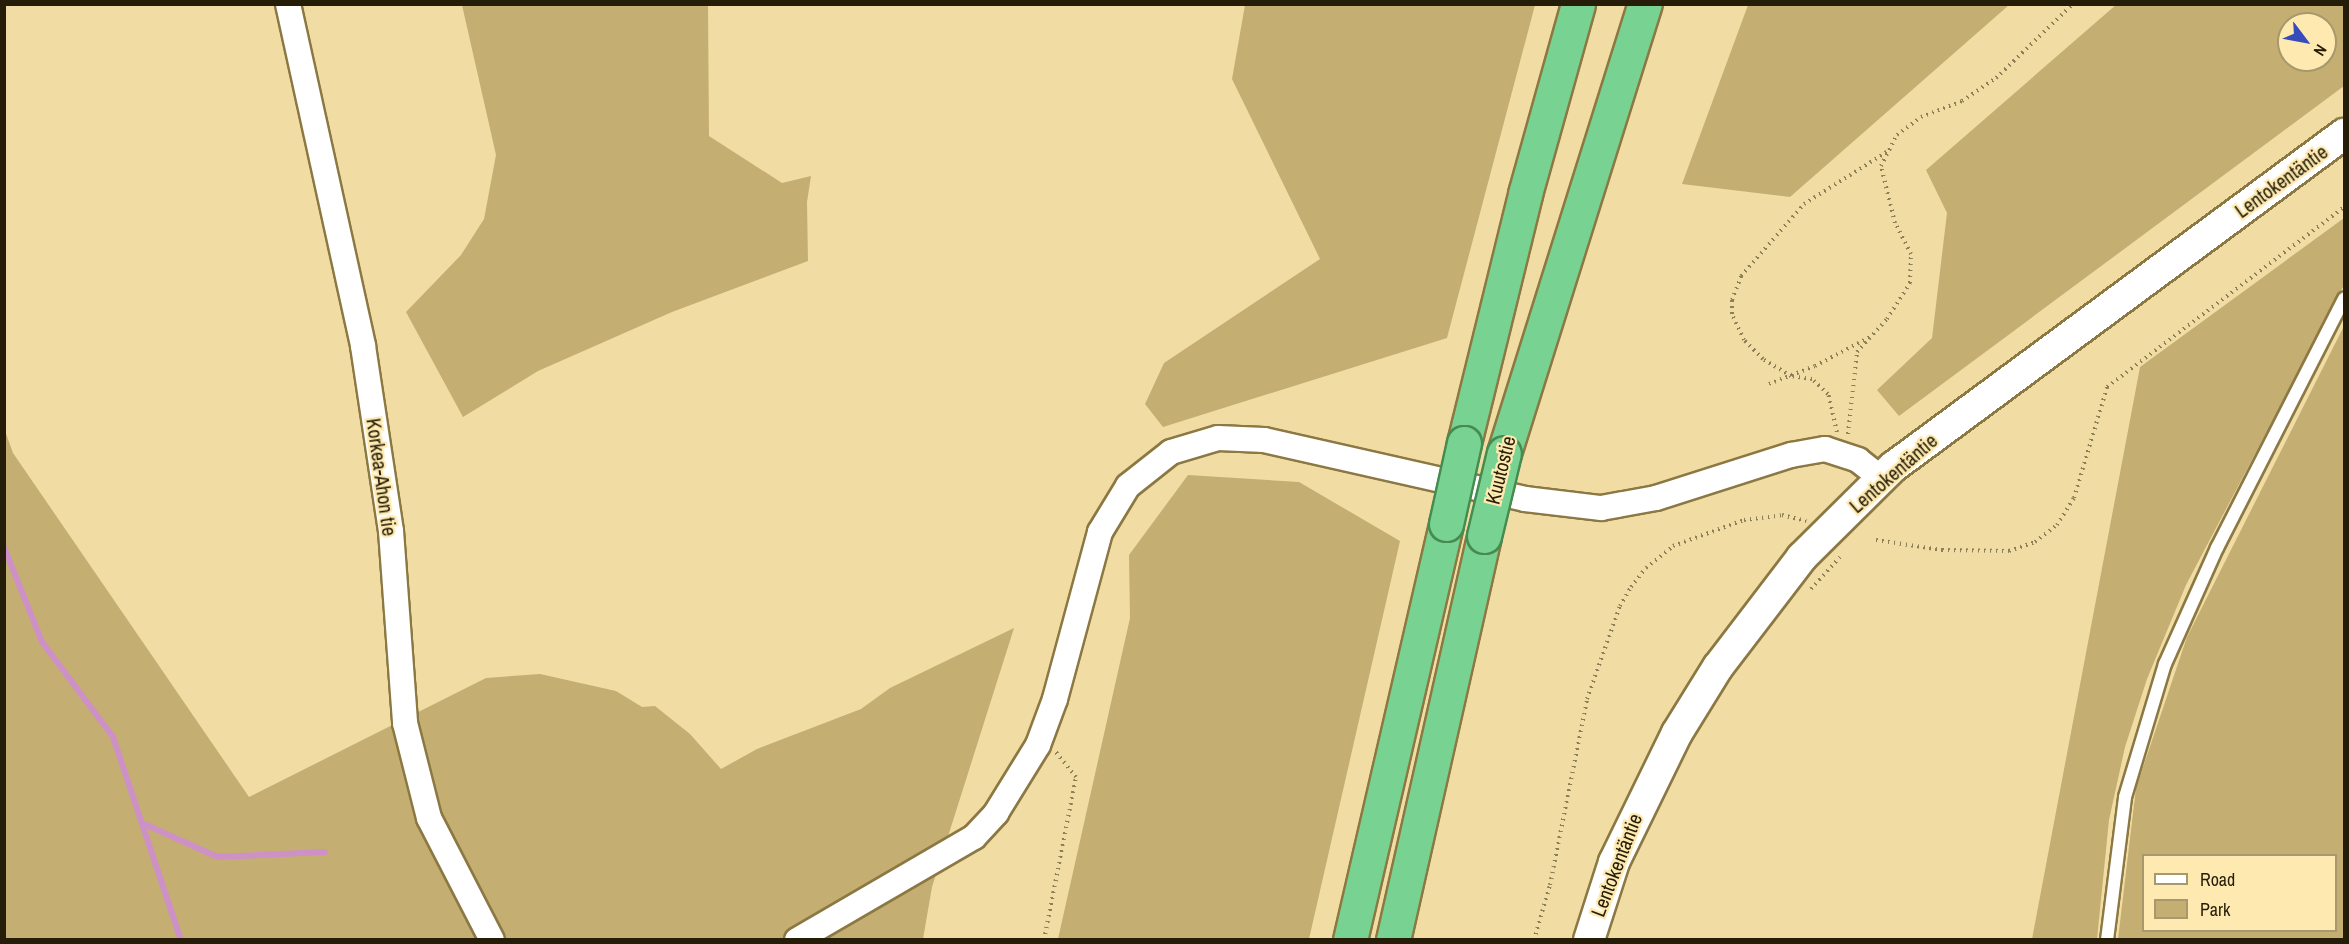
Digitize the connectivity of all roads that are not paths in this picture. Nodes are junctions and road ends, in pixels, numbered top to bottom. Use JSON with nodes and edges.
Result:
{"nodes":[{"id":1,"x":288,"y":4,"type":"edge"},
{"id":2,"x":1578,"y":4,"type":"edge"},
{"id":3,"x":1622,"y":4,"type":"edge"},
{"id":4,"x":1645,"y":4,"type":"edge"},
{"id":5,"x":2344,"y":134,"type":"edge"},
{"id":6,"x":2344,"y":299,"type":"edge"},
{"id":7,"x":1504,"y":453,"type":"junction"},
{"id":8,"x":1881,"y":478,"type":"junction"},
{"id":9,"x":1433,"y":671,"type":"junction"},
{"id":10,"x":492,"y":939,"type":"edge"},
{"id":11,"x":797,"y":939,"type":"edge"},
{"id":12,"x":1350,"y":939,"type":"edge"},
{"id":13,"x":1393,"y":939,"type":"edge"},
{"id":14,"x":1589,"y":939,"type":"edge"},
{"id":15,"x":2107,"y":939,"type":"edge"}],
"edges":[{"from":1,"to":10,"type":"street","name":"Korkea-Ahon tie"},
{"from":2,"to":9,"type":"highway","name":"Kuutostie","bridge":true},
{"from":3,"to":7,"type":"highway","name":"Kuutostie"},
{"from":4,"to":7,"type":"highway"},
{"from":5,"to":8,"type":"street","name":"Lentokentäntie"},
{"from":6,"to":15,"type":"lane"},
{"from":7,"to":9,"type":"highway","name":"Kuutostie","bridge":true},
{"from":8,"to":11,"type":"street"},
{"from":8,"to":14,"type":"street","name":"Lentokentäntie"},
{"from":9,"to":12,"type":"highway","name":"Kuutostie"},
{"from":9,"to":13,"type":"highway","name":"Kuutostie"}]}
